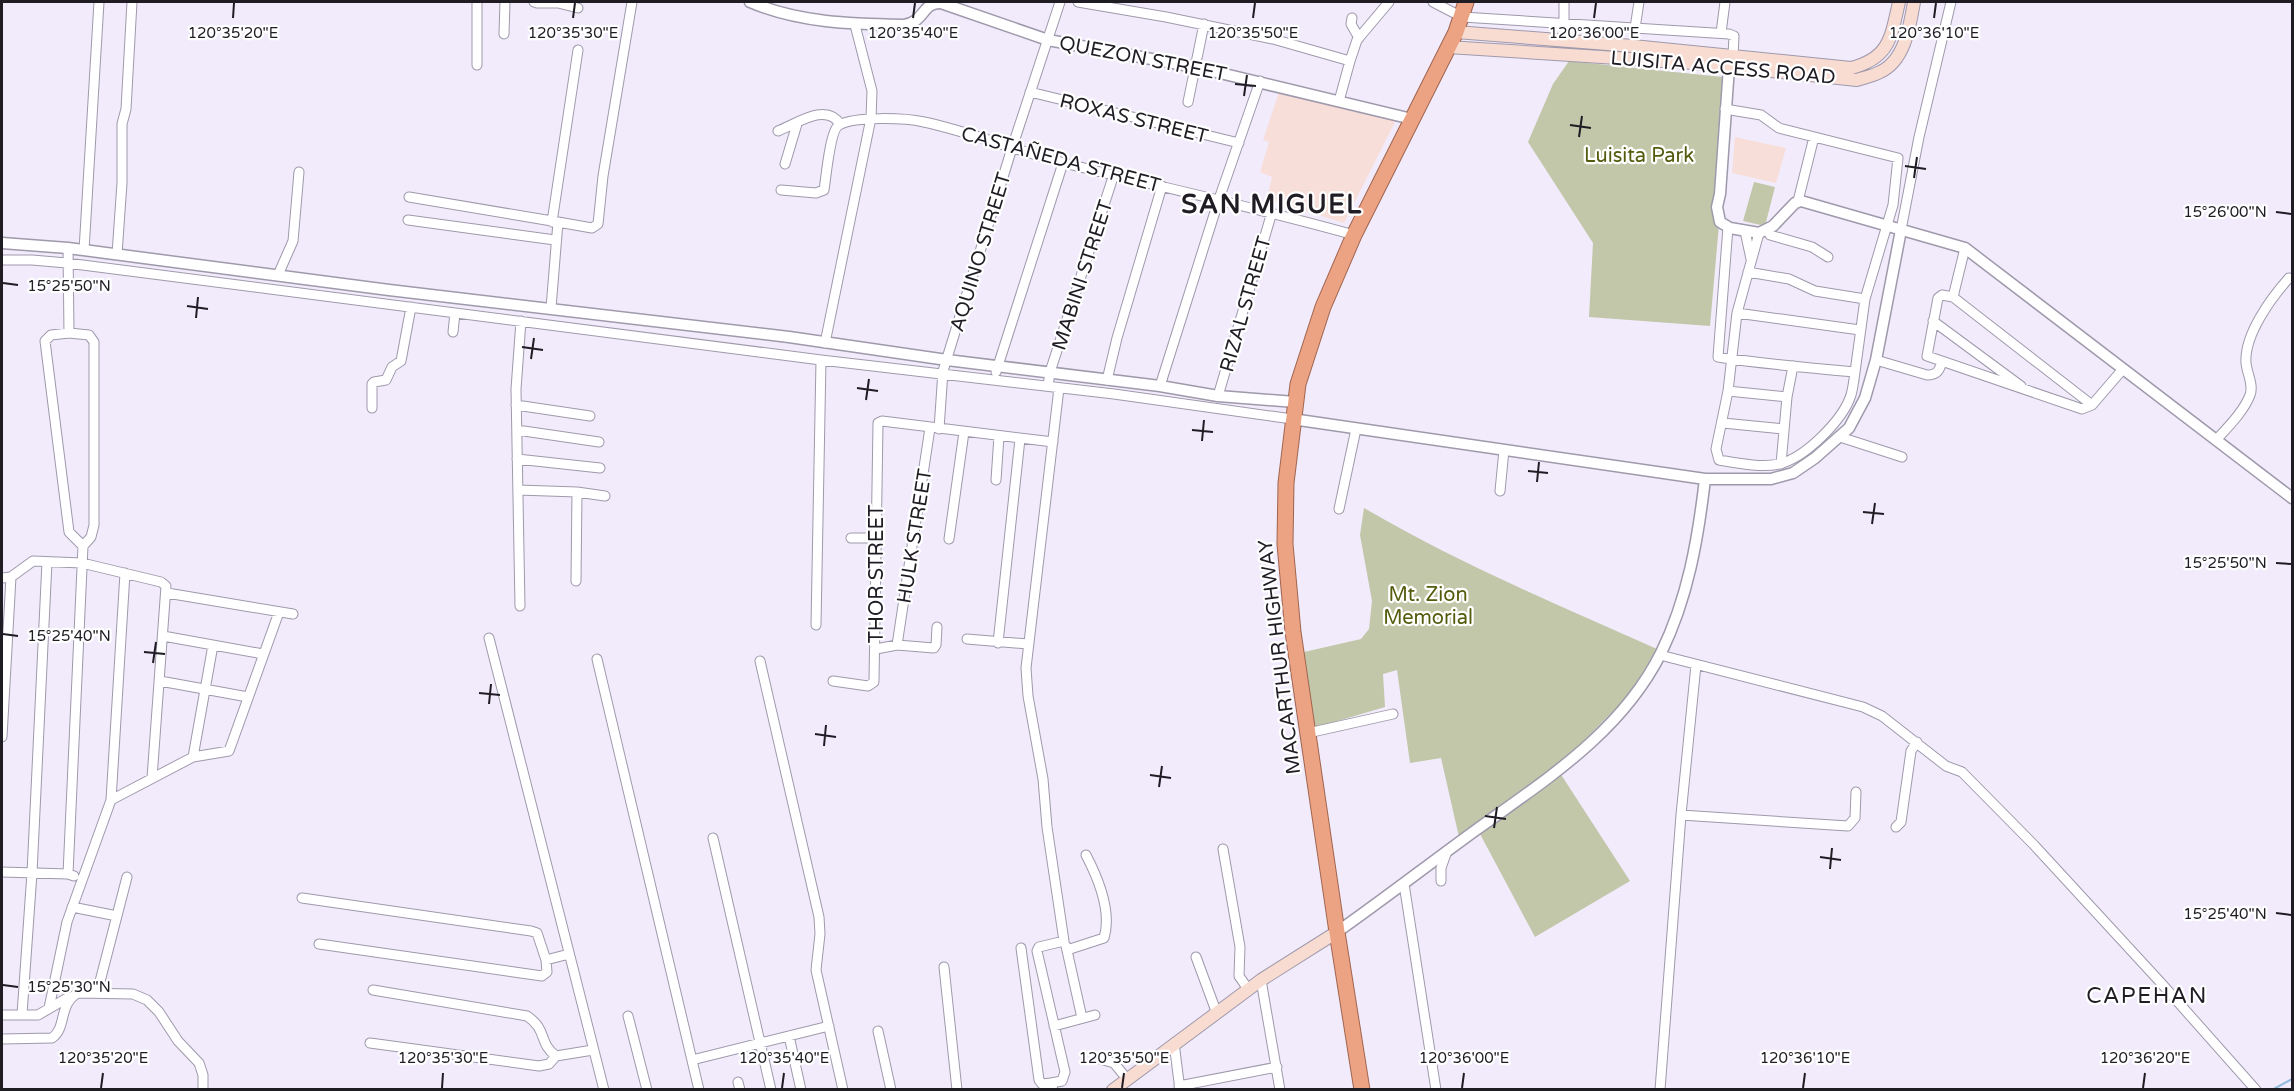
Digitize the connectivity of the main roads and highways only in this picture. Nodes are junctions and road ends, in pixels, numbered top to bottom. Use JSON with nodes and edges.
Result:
{"nodes":[{"id":1,"x":1899,"y":2,"type":"edge"},
{"id":2,"x":1914,"y":2,"type":"edge"},
{"id":3,"x":1464,"y":6,"type":"edge"},
{"id":4,"x":1456,"y":32,"type":"junction"},
{"id":5,"x":1448,"y":47,"type":"junction"},
{"id":6,"x":1731,"y":61,"type":"junction"},
{"id":7,"x":1337,"y":932,"type":"junction"},
{"id":8,"x":1113,"y":1089,"type":"edge"},
{"id":9,"x":1362,"y":1089,"type":"edge"}],
"edges":[{"from":1,"to":6,"type":"main road","name":"LUISITA ACCESS ROAD"},
{"from":2,"to":6,"type":"main road","name":"LUISITA ACCESS ROAD"},
{"from":3,"to":4,"type":"highway","name":"MACARTHUR HIGHWAY"},
{"from":4,"to":5,"type":"highway","name":"MACARTHUR HIGHWAY"},
{"from":4,"to":6,"type":"main road","name":"LUISITA ACCESS ROAD"},
{"from":5,"to":6,"type":"main road","name":"LUISITA ACCESS ROAD"},
{"from":5,"to":7,"type":"highway","name":"MACARTHUR HIGHWAY"},
{"from":7,"to":8,"type":"main road"},
{"from":7,"to":9,"type":"highway","name":"MACARTHUR HIGHWAY"}]}
